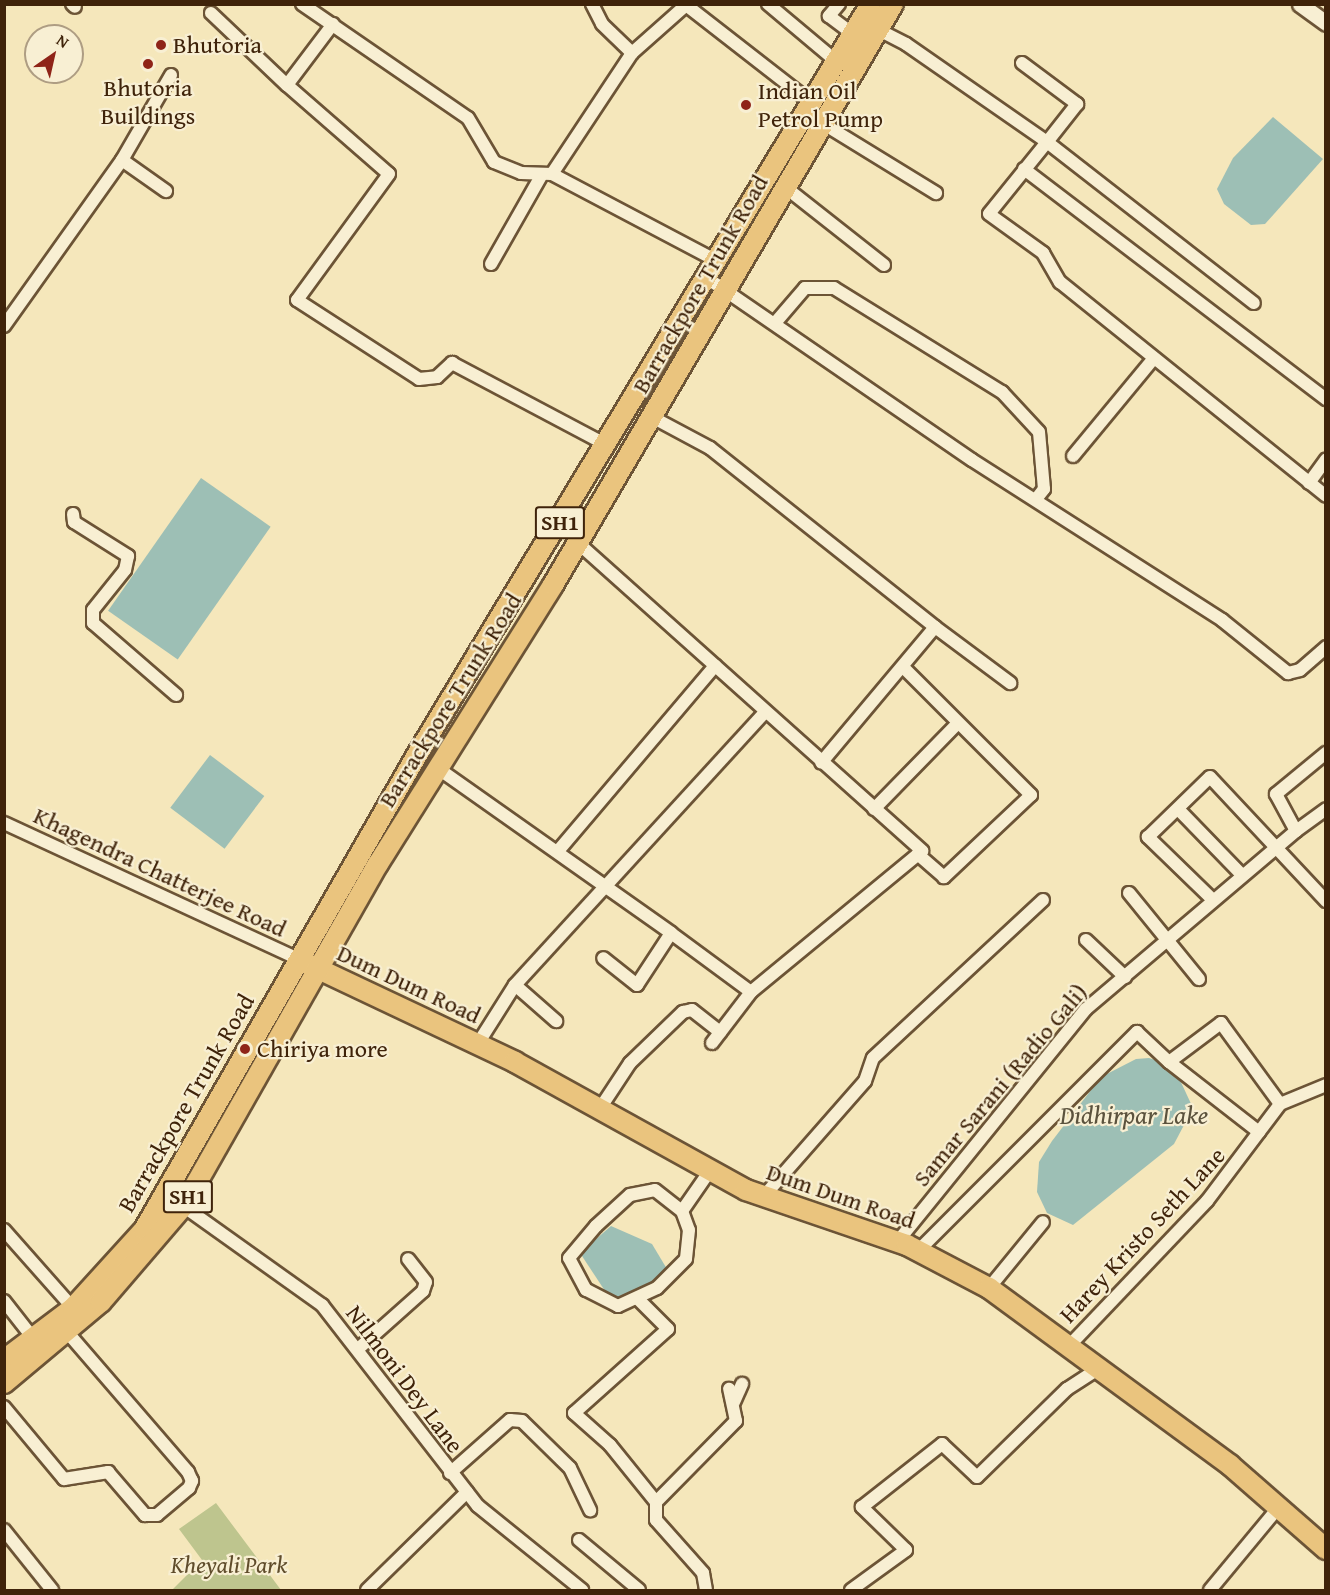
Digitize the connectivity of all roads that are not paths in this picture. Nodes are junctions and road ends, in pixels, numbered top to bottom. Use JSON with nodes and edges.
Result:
{"nodes":[{"id":1,"x":302,"y":4,"type":"edge"},
{"id":2,"x":592,"y":4,"type":"edge"},
{"id":3,"x":768,"y":4,"type":"edge"},
{"id":4,"x":839,"y":4,"type":"edge"},
{"id":5,"x":871,"y":4,"type":"edge"},
{"id":6,"x":893,"y":4,"type":"edge"},
{"id":7,"x":1300,"y":4,"type":"edge"},
{"id":8,"x":211,"y":13,"type":"dead end"},
{"id":9,"x":1326,"y":23,"type":"edge"},
{"id":10,"x":333,"y":24,"type":"junction"},
{"id":11,"x":880,"y":27,"type":"junction"},
{"id":12,"x":855,"y":31,"type":"junction"},
{"id":13,"x":632,"y":53,"type":"junction"},
{"id":14,"x":837,"y":62,"type":"junction"},
{"id":15,"x":1022,"y":63,"type":"dead end"},
{"id":16,"x":171,"y":75,"type":"dead end"},
{"id":17,"x":287,"y":85,"type":"junction"},
{"id":18,"x":812,"y":103,"type":"junction"},
{"id":19,"x":822,"y":123,"type":"junction"},
{"id":20,"x":1047,"y":142,"type":"junction"},
{"id":21,"x":122,"y":160,"type":"junction"},
{"id":22,"x":1024,"y":169,"type":"junction"},
{"id":23,"x":546,"y":175,"type":"junction"},
{"id":24,"x":785,"y":187,"type":"junction"},
{"id":25,"x":166,"y":191,"type":"dead end"},
{"id":26,"x":936,"y":193,"type":"dead end"},
{"id":27,"x":491,"y":264,"type":"dead end"},
{"id":28,"x":884,"y":265,"type":"dead end"},
{"id":29,"x":712,"y":269,"type":"junction"},
{"id":30,"x":726,"y":288,"type":"junction"},
{"id":31,"x":1254,"y":303,"type":"dead end"},
{"id":32,"x":775,"y":323,"type":"junction"},
{"id":33,"x":4,"y":326,"type":"edge"},
{"id":34,"x":1154,"y":358,"type":"junction"},
{"id":35,"x":1326,"y":399,"type":"edge"},
{"id":36,"x":652,"y":417,"type":"junction"},
{"id":37,"x":607,"y":446,"type":"junction"},
{"id":38,"x":1073,"y":456,"type":"dead end"},
{"id":39,"x":1326,"y":460,"type":"edge"},
{"id":40,"x":1308,"y":483,"type":"junction"},
{"id":41,"x":1326,"y":496,"type":"edge"},
{"id":42,"x":1037,"y":498,"type":"junction"},
{"id":43,"x":73,"y":514,"type":"dead end"},
{"id":44,"x":578,"y":543,"type":"junction"},
{"id":45,"x":524,"y":581,"type":"junction"},
{"id":46,"x":546,"y":596,"type":"junction"},
{"id":47,"x":935,"y":627,"type":"junction"},
{"id":48,"x":1326,"y":646,"type":"edge"},
{"id":49,"x":715,"y":666,"type":"junction"},
{"id":50,"x":903,"y":667,"type":"junction"},
{"id":51,"x":1010,"y":683,"type":"dead end"},
{"id":52,"x":176,"y":695,"type":"dead end"},
{"id":53,"x":764,"y":712,"type":"junction"},
{"id":54,"x":957,"y":724,"type":"junction"},
{"id":55,"x":1326,"y":753,"type":"edge"},
{"id":56,"x":821,"y":763,"type":"junction"},
{"id":57,"x":436,"y":767,"type":"junction"},
{"id":58,"x":874,"y":809,"type":"junction"},
{"id":59,"x":1178,"y":809,"type":"junction"},
{"id":60,"x":1326,"y":809,"type":"edge"},
{"id":61,"x":4,"y":823,"type":"edge"},
{"id":62,"x":1296,"y":831,"type":"junction"},
{"id":63,"x":1274,"y":846,"type":"junction"},
{"id":64,"x":558,"y":852,"type":"junction"},
{"id":65,"x":918,"y":854,"type":"junction"},
{"id":66,"x":1240,"y":873,"type":"junction"},
{"id":67,"x":604,"y":887,"type":"junction"},
{"id":68,"x":1129,"y":893,"type":"dead end"},
{"id":69,"x":1043,"y":900,"type":"dead end"},
{"id":70,"x":1213,"y":900,"type":"junction"},
{"id":71,"x":1326,"y":901,"type":"edge"},
{"id":72,"x":671,"y":933,"type":"junction"},
{"id":73,"x":1167,"y":939,"type":"junction"},
{"id":74,"x":1086,"y":940,"type":"dead end"},
{"id":75,"x":603,"y":958,"type":"dead end"},
{"id":76,"x":298,"y":959,"type":"junction"},
{"id":77,"x":320,"y":970,"type":"junction"},
{"id":78,"x":1125,"y":977,"type":"junction"},
{"id":79,"x":1199,"y":980,"type":"dead end"},
{"id":80,"x":515,"y":985,"type":"junction"},
{"id":81,"x":751,"y":992,"type":"junction"},
{"id":82,"x":556,"y":1021,"type":"dead end"},
{"id":83,"x":720,"y":1032,"type":"junction"},
{"id":84,"x":712,"y":1043,"type":"dead end"},
{"id":85,"x":477,"y":1045,"type":"junction"},
{"id":86,"x":1169,"y":1062,"type":"junction"},
{"id":87,"x":1326,"y":1085,"type":"edge"},
{"id":88,"x":1280,"y":1104,"type":"junction"},
{"id":89,"x":599,"y":1110,"type":"junction"},
{"id":90,"x":1259,"y":1132,"type":"junction"},
{"id":91,"x":710,"y":1172,"type":"junction"},
{"id":92,"x":165,"y":1192,"type":"junction"},
{"id":93,"x":764,"y":1196,"type":"junction"},
{"id":94,"x":184,"y":1205,"type":"junction"},
{"id":95,"x":682,"y":1211,"type":"junction"},
{"id":96,"x":1043,"y":1222,"type":"dead end"},
{"id":97,"x":4,"y":1230,"type":"edge"},
{"id":98,"x":898,"y":1242,"type":"junction"},
{"id":99,"x":918,"y":1251,"type":"junction"},
{"id":100,"x":408,"y":1259,"type":"dead end"},
{"id":101,"x":988,"y":1288,"type":"junction"},
{"id":102,"x":639,"y":1299,"type":"junction"},
{"id":103,"x":4,"y":1301,"type":"edge"},
{"id":104,"x":74,"y":1308,"type":"junction"},
{"id":105,"x":68,"y":1333,"type":"junction"},
{"id":106,"x":33,"y":1338,"type":"junction"},
{"id":107,"x":1067,"y":1347,"type":"junction"},
{"id":108,"x":358,"y":1349,"type":"junction"},
{"id":109,"x":12,"y":1358,"type":"edge"},
{"id":110,"x":1098,"y":1369,"type":"junction"},
{"id":111,"x":4,"y":1383,"type":"edge"},
{"id":112,"x":742,"y":1384,"type":"dead end"},
{"id":113,"x":729,"y":1389,"type":"dead end"},
{"id":114,"x":734,"y":1402,"type":"junction"},
{"id":115,"x":4,"y":1407,"type":"edge"},
{"id":116,"x":450,"y":1473,"type":"junction"},
{"id":117,"x":467,"y":1492,"type":"junction"},
{"id":118,"x":656,"y":1502,"type":"junction"},
{"id":119,"x":1279,"y":1507,"type":"junction"},
{"id":120,"x":590,"y":1510,"type":"dead end"},
{"id":121,"x":4,"y":1530,"type":"edge"},
{"id":122,"x":579,"y":1540,"type":"dead end"},
{"id":123,"x":1326,"y":1549,"type":"edge"},
{"id":124,"x":48,"y":1589,"type":"edge"},
{"id":125,"x":367,"y":1590,"type":"edge"},
{"id":126,"x":582,"y":1590,"type":"edge"},
{"id":127,"x":639,"y":1590,"type":"edge"},
{"id":128,"x":706,"y":1590,"type":"edge"},
{"id":129,"x":851,"y":1590,"type":"edge"},
{"id":130,"x":1210,"y":1590,"type":"edge"}],
"edges":[{"from":1,"to":10,"type":"street"},
{"from":2,"to":13,"type":"street"},
{"from":3,"to":14,"type":"street"},
{"from":4,"to":12,"type":"street"},
{"from":5,"to":12,"type":"main road","name":"Barrackpore Trunk Road","number":"SH1"},
{"from":6,"to":11,"type":"main road","name":"Barrackpore Trunk Road","number":"SH1"},
{"from":7,"to":9,"type":"street"},
{"from":8,"to":17,"type":"street"},
{"from":10,"to":17,"type":"street"},
{"from":10,"to":23,"type":"street"},
{"from":11,"to":12,"type":"street"},
{"from":11,"to":19,"type":"main road","name":"Barrackpore Trunk Road","number":"SH1"},
{"from":11,"to":20,"type":"street"},
{"from":12,"to":14,"type":"main road","name":"Barrackpore Trunk Road","number":"SH1"},
{"from":13,"to":18,"type":"street"},
{"from":13,"to":23,"type":"street"},
{"from":14,"to":18,"type":"main road","name":"Barrackpore Trunk Road","number":"SH1"},
{"from":15,"to":20,"type":"street"},
{"from":16,"to":21,"type":"street"},
{"from":17,"to":37,"type":"street"},
{"from":18,"to":29,"type":"main road","name":"Barrackpore Trunk Road","number":"SH1"},
{"from":19,"to":24,"type":"main road","name":"Barrackpore Trunk Road","number":"SH1"},
{"from":19,"to":26,"type":"street"},
{"from":20,"to":22,"type":"street"},
{"from":20,"to":31,"type":"street"},
{"from":21,"to":25,"type":"street"},
{"from":21,"to":33,"type":"street"},
{"from":22,"to":34,"type":"street"},
{"from":22,"to":35,"type":"street"},
{"from":23,"to":27,"type":"street"},
{"from":23,"to":29,"type":"street"},
{"from":24,"to":28,"type":"street"},
{"from":24,"to":30,"type":"main road","name":"Barrackpore Trunk Road","number":"SH1"},
{"from":29,"to":30,"type":"street"},
{"from":29,"to":37,"type":"main road","name":"Barrackpore Trunk Road","number":"SH1"},
{"from":30,"to":32,"type":"street"},
{"from":30,"to":36,"type":"main road","name":"Barrackpore Trunk Road","number":"SH1"},
{"from":32,"to":42,"type":"street"},
{"from":32,"to":42,"type":"street"},
{"from":34,"to":38,"type":"street"},
{"from":34,"to":40,"type":"street"},
{"from":36,"to":44,"type":"main road","name":"Barrackpore Trunk Road","number":"SH1"},
{"from":36,"to":47,"type":"street"},
{"from":37,"to":45,"type":"main road","name":"Barrackpore Trunk Road","number":"SH1"},
{"from":39,"to":40,"type":"street"},
{"from":40,"to":41,"type":"street"},
{"from":42,"to":48,"type":"street"},
{"from":43,"to":52,"type":"street"},
{"from":44,"to":46,"type":"main road","name":"Barrackpore Trunk Road","number":"SH1"},
{"from":44,"to":49,"type":"street"},
{"from":45,"to":46,"type":"main road"},
{"from":45,"to":76,"type":"main road","name":"Barrackpore Trunk Road","number":"SH1"},
{"from":46,"to":57,"type":"main road","name":"Barrackpore Trunk Road","number":"SH1"},
{"from":47,"to":50,"type":"street"},
{"from":47,"to":51,"type":"street"},
{"from":49,"to":53,"type":"street"},
{"from":49,"to":64,"type":"street"},
{"from":50,"to":54,"type":"street"},
{"from":50,"to":56,"type":"street"},
{"from":53,"to":56,"type":"street"},
{"from":53,"to":67,"type":"street"},
{"from":54,"to":58,"type":"street"},
{"from":54,"to":65,"type":"street"},
{"from":55,"to":62,"type":"street"},
{"from":56,"to":58,"type":"street"},
{"from":57,"to":64,"type":"street"},
{"from":57,"to":77,"type":"main road","name":"Barrackpore Trunk Road","number":"SH1"},
{"from":58,"to":65,"type":"street"},
{"from":59,"to":63,"type":"street"},
{"from":59,"to":66,"type":"street"},
{"from":59,"to":70,"type":"street"},
{"from":60,"to":62,"type":"street","name":"Samar Sarani (Radio Gali)"},
{"from":61,"to":76,"type":"street","name":"Khagendra Chatterjee Road"},
{"from":62,"to":63,"type":"street","name":"Samar Sarani (Radio Gali)"},
{"from":63,"to":66,"type":"street","name":"Samar Sarani (Radio Gali)"},
{"from":63,"to":71,"type":"street"},
{"from":64,"to":67,"type":"street"},
{"from":65,"to":81,"type":"street"},
{"from":66,"to":70,"type":"street","name":"Samar Sarani (Radio Gali)"},
{"from":67,"to":72,"type":"street"},
{"from":67,"to":80,"type":"street"},
{"from":68,"to":73,"type":"street"},
{"from":69,"to":93,"type":"street"},
{"from":70,"to":73,"type":"street","name":"Samar Sarani (Radio Gali)"},
{"from":72,"to":75,"type":"street"},
{"from":72,"to":81,"type":"street"},
{"from":73,"to":78,"type":"street","name":"Samar Sarani (Radio Gali)"},
{"from":73,"to":79,"type":"street"},
{"from":74,"to":78,"type":"street"},
{"from":76,"to":77,"type":"main road","name":"Dum Dum Road"},
{"from":76,"to":92,"type":"main road","name":"Barrackpore Trunk Road","number":"SH1"},
{"from":77,"to":85,"type":"main road","name":"Dum Dum Road"},
{"from":77,"to":94,"type":"main road","name":"Barrackpore Trunk Road","number":"SH1"},
{"from":78,"to":98,"type":"street","name":"Samar Sarani (Radio Gali)"},
{"from":80,"to":82,"type":"street"},
{"from":80,"to":85,"type":"street"},
{"from":81,"to":83,"type":"street"},
{"from":83,"to":84,"type":"street"},
{"from":83,"to":89,"type":"street"},
{"from":85,"to":89,"type":"main road","name":"Dum Dum Road"},
{"from":86,"to":88,"type":"street"},
{"from":86,"to":90,"type":"street"},
{"from":86,"to":99,"type":"street"},
{"from":87,"to":88,"type":"street"},
{"from":88,"to":90,"type":"street","name":"Harey Kristo Seth Lane"},
{"from":89,"to":91,"type":"main road","name":"Dum Dum Road"},
{"from":90,"to":107,"type":"street","name":"Harey Kristo Seth Lane"},
{"from":91,"to":93,"type":"main road","name":"Dum Dum Road"},
{"from":91,"to":95,"type":"street"},
{"from":92,"to":94,"type":"street","name":"Nilmoni Dey Lane"},
{"from":92,"to":104,"type":"main road","name":"Barrackpore Trunk Road","number":"SH1"},
{"from":93,"to":98,"type":"main road","name":"Dum Dum Road"},
{"from":94,"to":105,"type":"main road","name":"Barrackpore Trunk Road","number":"SH1"},
{"from":94,"to":108,"type":"street","name":"Nilmoni Dey Lane"},
{"from":95,"to":102,"type":"street"},
{"from":95,"to":102,"type":"street"},
{"from":96,"to":101,"type":"street"},
{"from":97,"to":104,"type":"street"},
{"from":98,"to":99,"type":"main road","name":"Dum Dum Road"},
{"from":99,"to":101,"type":"main road","name":"Dum Dum Road"},
{"from":100,"to":108,"type":"street"},
{"from":101,"to":107,"type":"main road","name":"Dum Dum Road"},
{"from":102,"to":118,"type":"street"},
{"from":103,"to":106,"type":"street"},
{"from":104,"to":106,"type":"main road","name":"Barrackpore Trunk Road","number":"SH1"},
{"from":105,"to":109,"type":"main road","name":"Barrackpore Trunk Road","number":"SH1"},
{"from":105,"to":115,"type":"street"},
{"from":106,"to":109,"type":"main road","name":"Barrackpore Trunk Road","number":"SH1"},
{"from":107,"to":110,"type":"main road","name":"Dum Dum Road"},
{"from":108,"to":116,"type":"street","name":"Nilmoni Dey Lane"},
{"from":109,"to":111,"type":"main road","name":"Barrackpore Trunk Road","number":"SH1"},
{"from":110,"to":119,"type":"main road","name":"Dum Dum Road"},
{"from":110,"to":129,"type":"street"},
{"from":112,"to":114,"type":"street"},
{"from":113,"to":114,"type":"street"},
{"from":114,"to":118,"type":"street"},
{"from":116,"to":117,"type":"street","name":"Nilmoni Dey Lane"},
{"from":116,"to":120,"type":"street"},
{"from":117,"to":125,"type":"street"},
{"from":117,"to":126,"type":"street","name":"Nilmoni Dey Lane"},
{"from":118,"to":128,"type":"street"},
{"from":119,"to":123,"type":"main road","name":"Dum Dum Road"},
{"from":119,"to":130,"type":"street"},
{"from":121,"to":124,"type":"street"},
{"from":122,"to":127,"type":"street"}]}
